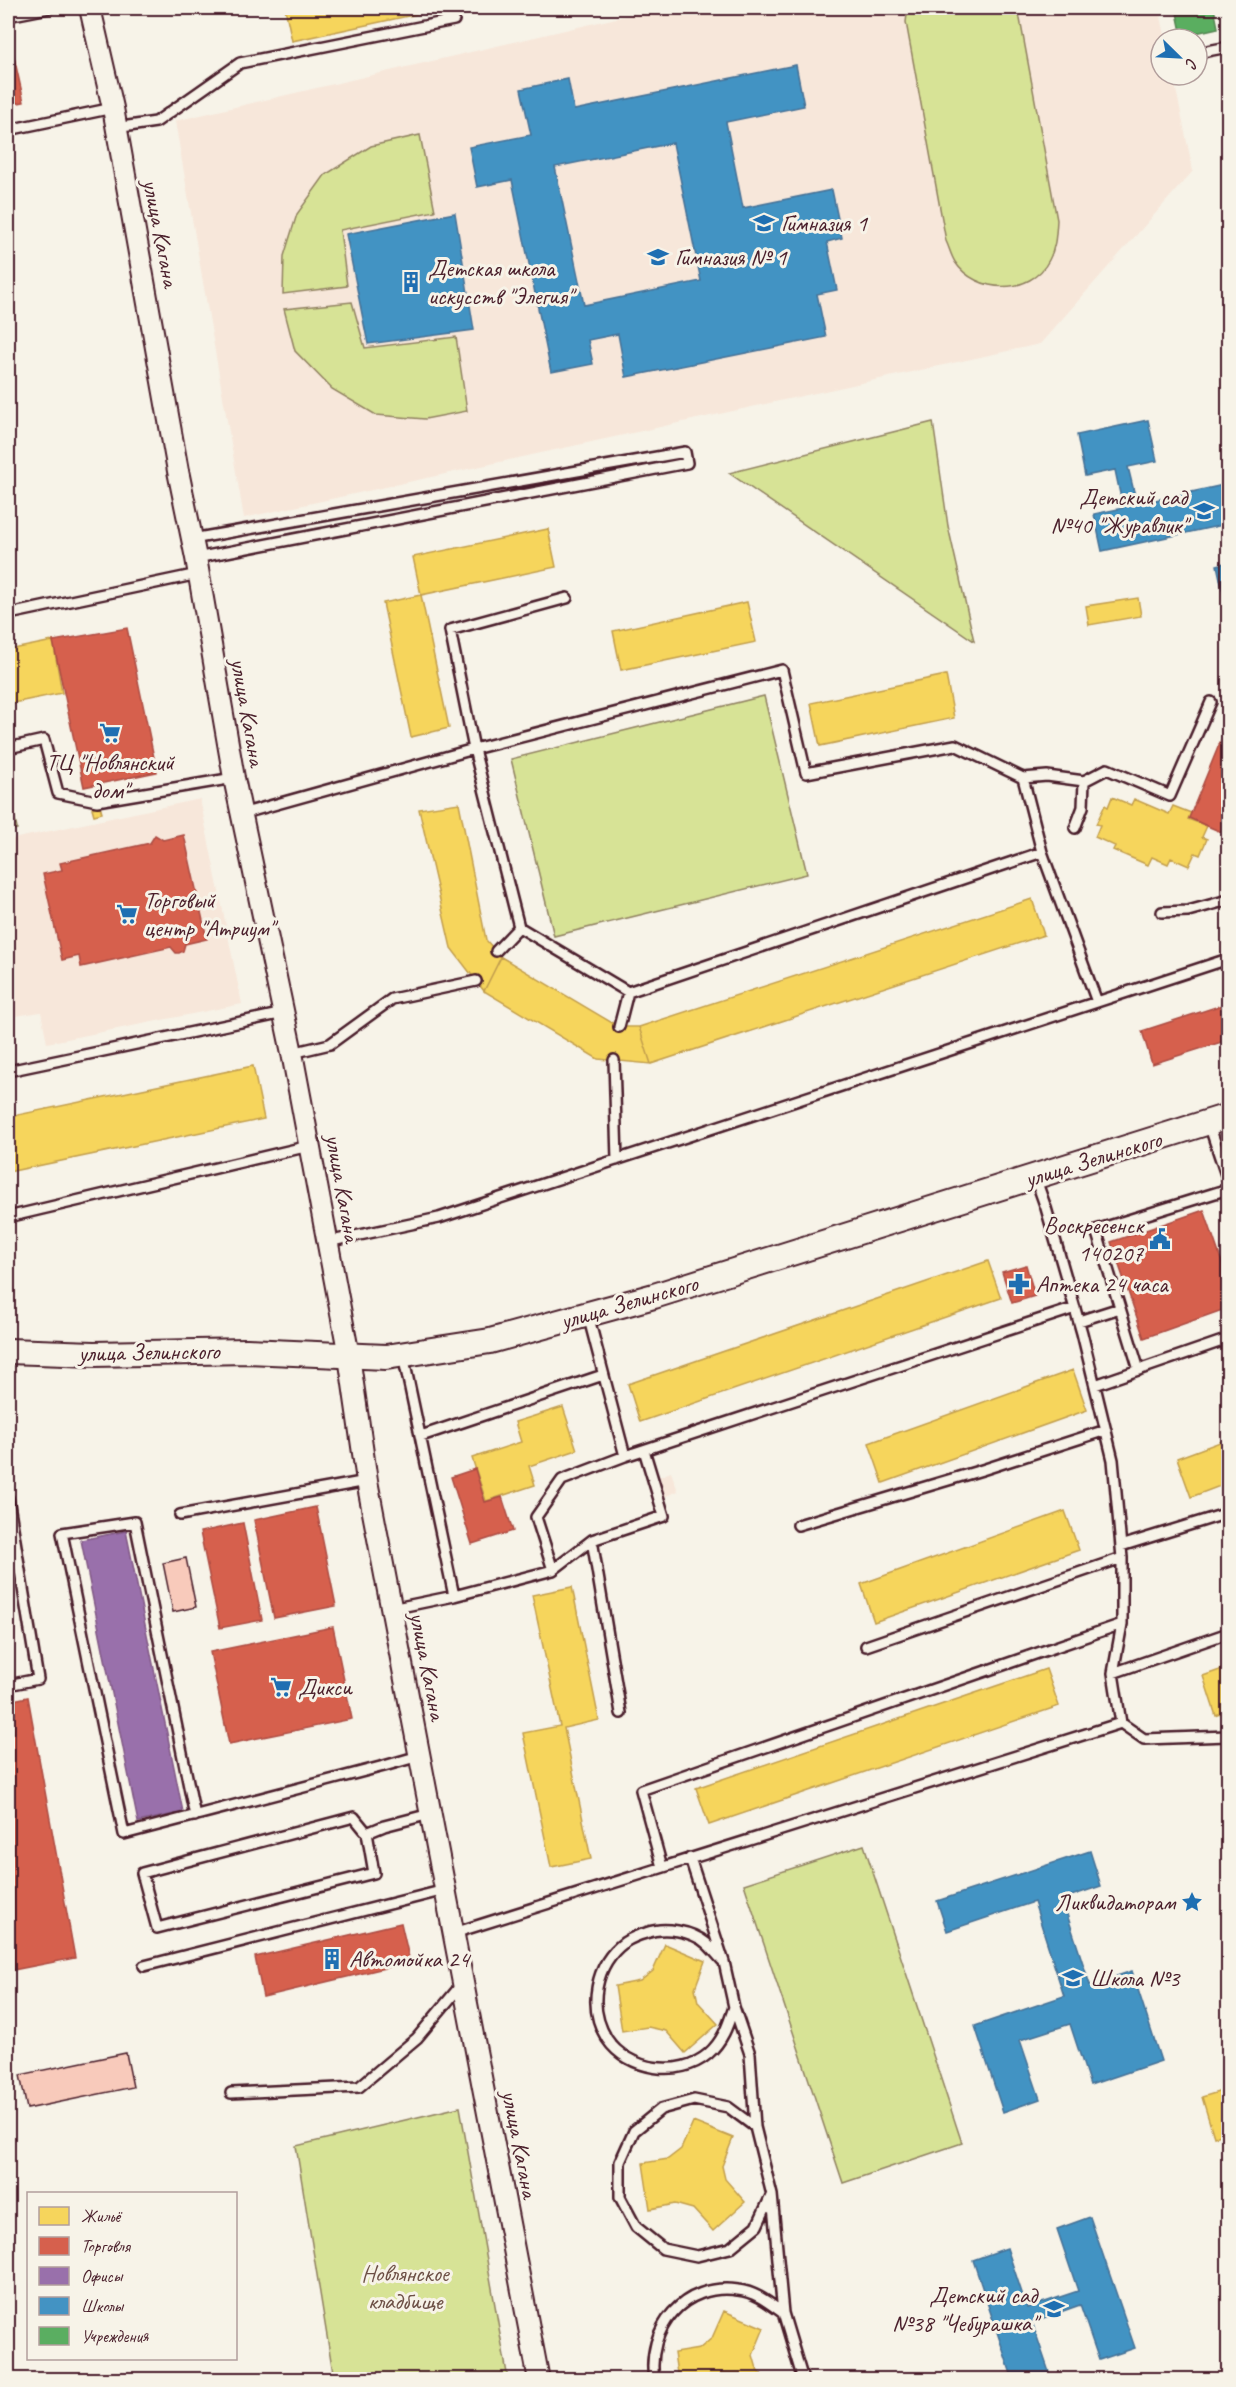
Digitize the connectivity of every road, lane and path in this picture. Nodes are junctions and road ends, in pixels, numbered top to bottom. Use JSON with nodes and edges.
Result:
{"nodes":[{"id":1,"x":49,"y":8,"type":"edge"},
{"id":2,"x":90,"y":8,"type":"edge"},
{"id":3,"x":8,"y":16,"type":"edge"},
{"id":4,"x":454,"y":20,"type":"dead end"},
{"id":5,"x":1228,"y":47,"type":"edge"},
{"id":6,"x":1209,"y":51,"type":"edge"},
{"id":7,"x":113,"y":108,"type":"junction"},
{"id":8,"x":116,"y":128,"type":"junction"},
{"id":9,"x":8,"y":130,"type":"edge"},
{"id":10,"x":196,"y":557,"type":"junction"},
{"id":11,"x":567,"y":598,"type":"dead end"},
{"id":12,"x":8,"y":610,"type":"edge"},
{"id":13,"x":1211,"y":702,"type":"dead end"},
{"id":14,"x":8,"y":748,"type":"edge"},
{"id":15,"x":474,"y":749,"type":"junction"},
{"id":16,"x":234,"y":778,"type":"junction"},
{"id":17,"x":1023,"y":778,"type":"junction"},
{"id":18,"x":1084,"y":781,"type":"junction"},
{"id":19,"x":241,"y":814,"type":"junction"},
{"id":20,"x":1075,"y":828,"type":"dead end"},
{"id":21,"x":1041,"y":852,"type":"junction"},
{"id":22,"x":1228,"y":900,"type":"edge"},
{"id":23,"x":1162,"y":912,"type":"dead end"},
{"id":24,"x":519,"y":927,"type":"junction"},
{"id":25,"x":496,"y":951,"type":"dead end"},
{"id":26,"x":1228,"y":959,"type":"edge"},
{"id":27,"x":476,"y":981,"type":"dead end"},
{"id":28,"x":628,"y":992,"type":"junction"},
{"id":29,"x":1097,"y":1002,"type":"junction"},
{"id":30,"x":284,"y":1013,"type":"junction"},
{"id":31,"x":618,"y":1027,"type":"dead end"},
{"id":32,"x":292,"y":1053,"type":"junction"},
{"id":33,"x":614,"y":1060,"type":"dead end"},
{"id":34,"x":8,"y":1071,"type":"edge"},
{"id":35,"x":1218,"y":1120,"type":"edge"},
{"id":36,"x":309,"y":1146,"type":"junction"},
{"id":37,"x":617,"y":1160,"type":"junction"},
{"id":38,"x":1035,"y":1177,"type":"junction"},
{"id":39,"x":1228,"y":1181,"type":"edge"},
{"id":40,"x":1228,"y":1189,"type":"edge"},
{"id":41,"x":8,"y":1217,"type":"edge"},
{"id":42,"x":327,"y":1242,"type":"junction"},
{"id":43,"x":1075,"y":1308,"type":"junction"},
{"id":44,"x":1120,"y":1308,"type":"junction"},
{"id":45,"x":588,"y":1315,"type":"junction"},
{"id":46,"x":1079,"y":1321,"type":"junction"},
{"id":47,"x":1228,"y":1339,"type":"edge"},
{"id":48,"x":8,"y":1351,"type":"edge"},
{"id":49,"x":402,"y":1353,"type":"junction"},
{"id":50,"x":349,"y":1356,"type":"junction"},
{"id":51,"x":1139,"y":1370,"type":"junction"},
{"id":52,"x":603,"y":1375,"type":"junction"},
{"id":53,"x":1095,"y":1386,"type":"junction"},
{"id":54,"x":1106,"y":1430,"type":"junction"},
{"id":55,"x":421,"y":1436,"type":"junction"},
{"id":56,"x":644,"y":1450,"type":"junction"},
{"id":57,"x":625,"y":1456,"type":"junction"},
{"id":58,"x":366,"y":1481,"type":"junction"},
{"id":59,"x":8,"y":1498,"type":"edge"},
{"id":60,"x":1228,"y":1513,"type":"edge"},
{"id":61,"x":180,"y":1515,"type":"dead end"},
{"id":62,"x":798,"y":1525,"type":"dead end"},
{"id":63,"x":592,"y":1540,"type":"junction"},
{"id":64,"x":1121,"y":1546,"type":"junction"},
{"id":65,"x":1122,"y":1558,"type":"junction"},
{"id":66,"x":553,"y":1570,"type":"junction"},
{"id":67,"x":454,"y":1596,"type":"junction"},
{"id":68,"x":391,"y":1609,"type":"junction"},
{"id":69,"x":1122,"y":1624,"type":"junction"},
{"id":70,"x":1228,"y":1633,"type":"edge"},
{"id":71,"x":867,"y":1646,"type":"dead end"},
{"id":72,"x":1113,"y":1673,"type":"junction"},
{"id":73,"x":8,"y":1684,"type":"edge"},
{"id":74,"x":621,"y":1713,"type":"dead end"},
{"id":75,"x":1121,"y":1723,"type":"junction"},
{"id":76,"x":1228,"y":1736,"type":"edge"},
{"id":77,"x":419,"y":1756,"type":"junction"},
{"id":78,"x":430,"y":1814,"type":"junction"},
{"id":79,"x":195,"y":1816,"type":"junction"},
{"id":80,"x":367,"y":1833,"type":"junction"},
{"id":81,"x":690,"y":1858,"type":"junction"},
{"id":82,"x":662,"y":1867,"type":"junction"},
{"id":83,"x":445,"y":1890,"type":"junction"},
{"id":84,"x":454,"y":1933,"type":"junction"},
{"id":85,"x":724,"y":1962,"type":"junction"},
{"id":86,"x":144,"y":1966,"type":"dead end"},
{"id":87,"x":463,"y":1982,"type":"junction"},
{"id":88,"x":734,"y":2007,"type":"junction"},
{"id":89,"x":231,"y":2093,"type":"dead end"},
{"id":90,"x":755,"y":2127,"type":"junction"},
{"id":91,"x":772,"y":2195,"type":"junction"},
{"id":92,"x":783,"y":2313,"type":"junction"},
{"id":93,"x":801,"y":2377,"type":"edge"},
{"id":94,"x":539,"y":2379,"type":"edge"},
{"id":95,"x":654,"y":2379,"type":"edge"}],
"edges":[{"from":1,"to":3,"type":"lane"},
{"from":2,"to":7,"type":"street","name":"улица Кагана"},
{"from":4,"to":8,"type":"lane"},
{"from":5,"to":6,"type":"lane"},
{"from":7,"to":8,"type":"street","name":"улица Кагана"},
{"from":7,"to":9,"type":"lane"},
{"from":8,"to":10,"type":"street","name":"улица Кагана"},
{"from":10,"to":10,"type":"lane"},
{"from":10,"to":12,"type":"lane"},
{"from":10,"to":16,"type":"street","name":"улица Кагана"},
{"from":11,"to":15,"type":"lane"},
{"from":13,"to":18,"type":"lane"},
{"from":14,"to":16,"type":"lane"},
{"from":15,"to":17,"type":"lane"},
{"from":15,"to":19,"type":"lane"},
{"from":15,"to":24,"type":"lane"},
{"from":16,"to":19,"type":"street","name":"улица Кагана"},
{"from":17,"to":18,"type":"lane"},
{"from":17,"to":21,"type":"lane"},
{"from":18,"to":20,"type":"lane"},
{"from":19,"to":30,"type":"street","name":"улица Кагана"},
{"from":21,"to":28,"type":"lane"},
{"from":21,"to":29,"type":"lane"},
{"from":22,"to":23,"type":"lane"},
{"from":24,"to":25,"type":"lane"},
{"from":24,"to":28,"type":"lane"},
{"from":26,"to":29,"type":"lane"},
{"from":27,"to":32,"type":"lane"},
{"from":28,"to":31,"type":"lane"},
{"from":29,"to":37,"type":"lane"},
{"from":30,"to":32,"type":"street","name":"улица Кагана"},
{"from":30,"to":34,"type":"lane"},
{"from":32,"to":36,"type":"street","name":"улица Кагана"},
{"from":33,"to":37,"type":"lane"},
{"from":35,"to":38,"type":"street","name":"улица Зелинского"},
{"from":35,"to":39,"type":"lane"},
{"from":36,"to":41,"type":"lane"},
{"from":36,"to":42,"type":"street","name":"улица Кагана"},
{"from":37,"to":42,"type":"lane"},
{"from":38,"to":43,"type":"lane"},
{"from":38,"to":45,"type":"street","name":"улица Зелинского"},
{"from":40,"to":44,"type":"lane"},
{"from":42,"to":50,"type":"street","name":"улица Кагана"},
{"from":43,"to":46,"type":"lane"},
{"from":43,"to":56,"type":"lane"},
{"from":44,"to":46,"type":"lane"},
{"from":44,"to":51,"type":"lane"},
{"from":45,"to":49,"type":"street","name":"улица Зелинского"},
{"from":45,"to":52,"type":"lane"},
{"from":46,"to":53,"type":"lane"},
{"from":47,"to":51,"type":"lane"},
{"from":48,"to":50,"type":"street","name":"улица Зелинского"},
{"from":49,"to":50,"type":"street","name":"улица Зелинского"},
{"from":49,"to":55,"type":"lane"},
{"from":50,"to":58,"type":"street","name":"улица Кагана"},
{"from":51,"to":53,"type":"lane"},
{"from":52,"to":55,"type":"lane"},
{"from":52,"to":57,"type":"lane"},
{"from":53,"to":54,"type":"lane"},
{"from":54,"to":62,"type":"lane"},
{"from":54,"to":64,"type":"lane"},
{"from":55,"to":67,"type":"lane"},
{"from":56,"to":57,"type":"lane"},
{"from":56,"to":63,"type":"lane"},
{"from":57,"to":66,"type":"lane"},
{"from":58,"to":61,"type":"lane"},
{"from":58,"to":68,"type":"street","name":"улица Кагана"},
{"from":59,"to":73,"type":"lane"},
{"from":60,"to":64,"type":"lane"},
{"from":63,"to":66,"type":"lane"},
{"from":63,"to":74,"type":"lane"},
{"from":64,"to":65,"type":"lane"},
{"from":65,"to":69,"type":"lane"},
{"from":65,"to":71,"type":"lane"},
{"from":66,"to":67,"type":"lane"},
{"from":67,"to":68,"type":"lane"},
{"from":68,"to":77,"type":"street","name":"улица Кагана"},
{"from":69,"to":72,"type":"lane"},
{"from":69,"to":82,"type":"lane"},
{"from":70,"to":72,"type":"lane"},
{"from":72,"to":75,"type":"lane"},
{"from":75,"to":76,"type":"lane"},
{"from":75,"to":81,"type":"lane"},
{"from":77,"to":78,"type":"street","name":"улица Кагана"},
{"from":77,"to":79,"type":"lane"},
{"from":78,"to":80,"type":"lane"},
{"from":78,"to":83,"type":"street","name":"улица Кагана"},
{"from":79,"to":79,"type":"lane"},
{"from":80,"to":80,"type":"lane"},
{"from":81,"to":82,"type":"lane"},
{"from":81,"to":85,"type":"lane"},
{"from":82,"to":84,"type":"lane"},
{"from":83,"to":84,"type":"street","name":"улица Кагана"},
{"from":83,"to":86,"type":"lane"},
{"from":84,"to":87,"type":"street","name":"улица Кагана"},
{"from":85,"to":88,"type":"lane"},
{"from":85,"to":88,"type":"lane"},
{"from":87,"to":89,"type":"lane"},
{"from":87,"to":94,"type":"street","name":"улица Кагана"},
{"from":88,"to":90,"type":"lane"},
{"from":90,"to":91,"type":"lane"},
{"from":90,"to":91,"type":"lane"},
{"from":91,"to":92,"type":"lane"},
{"from":92,"to":93,"type":"lane"},
{"from":92,"to":95,"type":"lane"}]}
